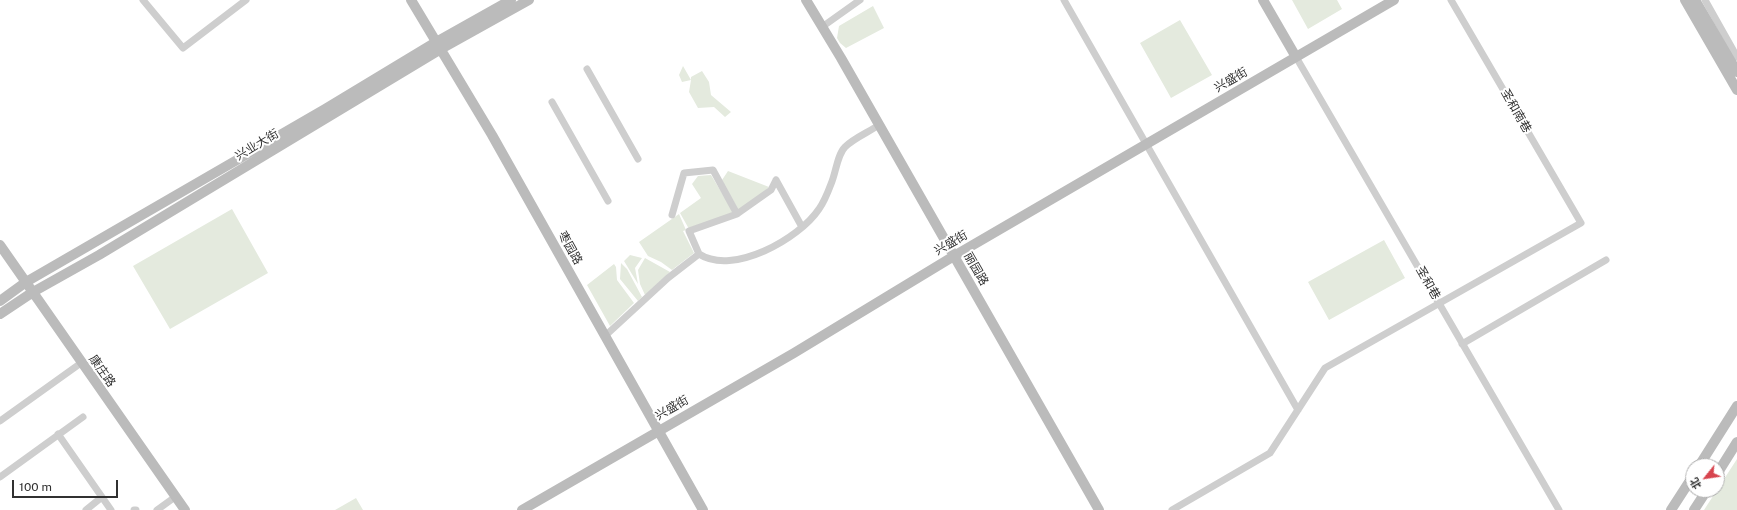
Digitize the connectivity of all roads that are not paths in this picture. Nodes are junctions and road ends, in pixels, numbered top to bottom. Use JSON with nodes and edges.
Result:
{"nodes":[{"id":1,"x":143,"y":0,"type":"edge"},
{"id":2,"x":246,"y":0,"type":"edge"},
{"id":3,"x":411,"y":0,"type":"edge"},
{"id":4,"x":511,"y":0,"type":"edge"},
{"id":5,"x":529,"y":0,"type":"edge"},
{"id":6,"x":806,"y":0,"type":"edge"},
{"id":7,"x":860,"y":0,"type":"edge"},
{"id":8,"x":1064,"y":0,"type":"edge"},
{"id":9,"x":1263,"y":0,"type":"edge"},
{"id":10,"x":1394,"y":0,"type":"edge"},
{"id":11,"x":1451,"y":0,"type":"edge"},
{"id":12,"x":1685,"y":0,"type":"edge"},
{"id":13,"x":1695,"y":0,"type":"edge"},
{"id":14,"x":1704,"y":0,"type":"edge"},
{"id":15,"x":822,"y":27,"type":"junction"},
{"id":16,"x":439,"y":46,"type":"junction"},
{"id":17,"x":1296,"y":57,"type":"junction"},
{"id":18,"x":1737,"y":57,"type":"edge"},
{"id":19,"x":586,"y":69,"type":"dead end"},
{"id":20,"x":1737,"y":72,"type":"edge"},
{"id":21,"x":1737,"y":90,"type":"edge"},
{"id":22,"x":552,"y":102,"type":"dead end"},
{"id":23,"x":879,"y":126,"type":"junction"},
{"id":24,"x":1146,"y":144,"type":"junction"},
{"id":25,"x":638,"y":159,"type":"dead end"},
{"id":26,"x":608,"y":201,"type":"dead end"},
{"id":27,"x":737,"y":214,"type":"junction"},
{"id":28,"x":672,"y":215,"type":"dead end"},
{"id":29,"x":802,"y":227,"type":"junction"},
{"id":30,"x":0,"y":245,"type":"edge"},
{"id":31,"x":699,"y":254,"type":"junction"},
{"id":32,"x":954,"y":256,"type":"junction"},
{"id":33,"x":1606,"y":260,"type":"dead end"},
{"id":34,"x":26,"y":282,"type":"junction"},
{"id":35,"x":33,"y":292,"type":"junction"},
{"id":36,"x":0,"y":301,"type":"edge"},
{"id":37,"x":1439,"y":303,"type":"junction"},
{"id":38,"x":0,"y":314,"type":"edge"},
{"id":39,"x":605,"y":336,"type":"junction"},
{"id":40,"x":1462,"y":344,"type":"junction"},
{"id":41,"x":81,"y":363,"type":"junction"},
{"id":42,"x":1737,"y":406,"type":"edge"},
{"id":43,"x":1298,"y":410,"type":"junction"},
{"id":44,"x":82,"y":417,"type":"dead end"},
{"id":45,"x":0,"y":421,"type":"edge"},
{"id":46,"x":658,"y":431,"type":"junction"},
{"id":47,"x":58,"y":434,"type":"junction"},
{"id":48,"x":1737,"y":442,"type":"edge"},
{"id":49,"x":1704,"y":458,"type":"edge"},
{"id":50,"x":1725,"y":461,"type":"edge"},
{"id":51,"x":0,"y":477,"type":"edge"},
{"id":52,"x":1685,"y":488,"type":"edge"},
{"id":53,"x":102,"y":497,"type":"junction"},
{"id":54,"x":175,"y":497,"type":"junction"},
{"id":55,"x":1702,"y":498,"type":"edge"},
{"id":56,"x":86,"y":510,"type":"edge"},
{"id":57,"x":111,"y":510,"type":"edge"},
{"id":58,"x":157,"y":510,"type":"edge"},
{"id":59,"x":185,"y":510,"type":"edge"},
{"id":60,"x":522,"y":510,"type":"edge"},
{"id":61,"x":703,"y":510,"type":"edge"},
{"id":62,"x":1099,"y":510,"type":"edge"},
{"id":63,"x":1172,"y":510,"type":"edge"},
{"id":64,"x":1559,"y":510,"type":"edge"},
{"id":65,"x":1671,"y":510,"type":"edge"},
{"id":66,"x":1694,"y":510,"type":"edge"}],
"edges":[{"from":1,"to":2,"type":"street"},
{"from":3,"to":16,"type":"street","name":"枣园路"},
{"from":4,"to":16,"type":"street","name":"兴业大街"},
{"from":5,"to":16,"type":"street","name":"兴业大街"},
{"from":6,"to":15,"type":"street","name":"丽园路"},
{"from":7,"to":15,"type":"street"},
{"from":8,"to":24,"type":"street"},
{"from":9,"to":17,"type":"street"},
{"from":10,"to":17,"type":"street","name":"兴盛街"},
{"from":11,"to":37,"type":"street","name":"圣和南巷"},
{"from":12,"to":21,"type":"street"},
{"from":13,"to":20,"type":"street"},
{"from":14,"to":18,"type":"street"},
{"from":15,"to":23,"type":"street","name":"丽园路"},
{"from":16,"to":34,"type":"street","name":"兴业大街"},
{"from":16,"to":35,"type":"street","name":"兴业大街"},
{"from":16,"to":39,"type":"street","name":"枣园路"},
{"from":17,"to":24,"type":"street","name":"兴盛街"},
{"from":17,"to":37,"type":"street","name":"圣和巷"},
{"from":19,"to":25,"type":"street"},
{"from":22,"to":26,"type":"street"},
{"from":23,"to":29,"type":"street"},
{"from":23,"to":32,"type":"street","name":"丽园路"},
{"from":24,"to":32,"type":"street","name":"兴盛街"},
{"from":24,"to":43,"type":"street"},
{"from":27,"to":28,"type":"street"},
{"from":27,"to":29,"type":"street"},
{"from":27,"to":31,"type":"street"},
{"from":29,"to":31,"type":"street"},
{"from":30,"to":34,"type":"street","name":"康庄路"},
{"from":31,"to":39,"type":"street"},
{"from":32,"to":46,"type":"street","name":"兴盛街"},
{"from":32,"to":62,"type":"street","name":"丽园路"},
{"from":33,"to":40,"type":"street"},
{"from":34,"to":35,"type":"street","name":"康庄路"},
{"from":34,"to":36,"type":"street","name":"兴业大街"},
{"from":35,"to":38,"type":"street","name":"兴业大街"},
{"from":35,"to":41,"type":"street","name":"康庄路"},
{"from":37,"to":40,"type":"street","name":"圣和巷"},
{"from":37,"to":43,"type":"street"},
{"from":39,"to":46,"type":"street","name":"枣园路"},
{"from":40,"to":64,"type":"street","name":"圣和巷"},
{"from":41,"to":45,"type":"street"},
{"from":41,"to":54,"type":"street","name":"康庄路"},
{"from":42,"to":49,"type":"street"},
{"from":43,"to":63,"type":"street"},
{"from":44,"to":47,"type":"street"},
{"from":46,"to":60,"type":"street","name":"兴盛街"},
{"from":46,"to":61,"type":"street","name":"枣园路"},
{"from":47,"to":51,"type":"street"},
{"from":47,"to":53,"type":"street"},
{"from":48,"to":50,"type":"street"},
{"from":52,"to":65,"type":"street"},
{"from":53,"to":56,"type":"street"},
{"from":53,"to":57,"type":"street"},
{"from":54,"to":58,"type":"street"},
{"from":54,"to":59,"type":"street","name":"康庄路"},
{"from":55,"to":66,"type":"street"}]}
